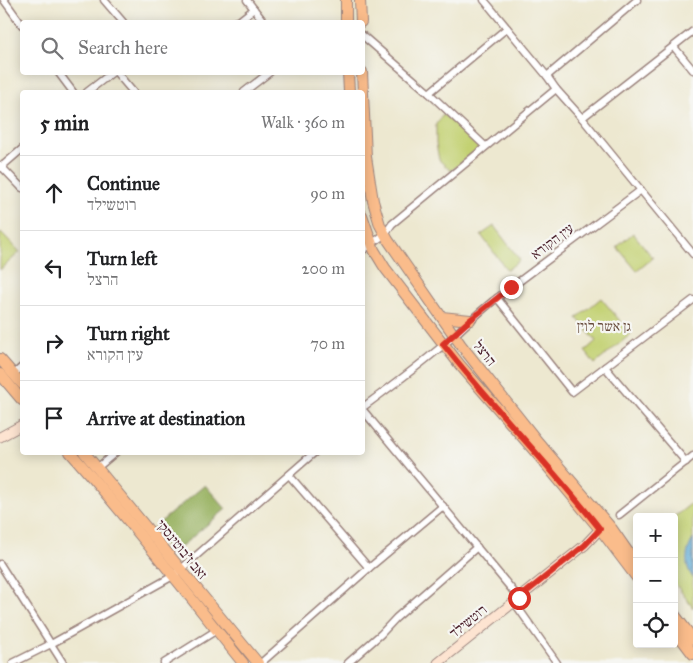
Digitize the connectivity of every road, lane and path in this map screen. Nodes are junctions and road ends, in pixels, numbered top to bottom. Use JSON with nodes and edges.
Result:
{"nodes":[{"id":1,"x":4,"y":0,"type":"edge"},
{"id":2,"x":104,"y":0,"type":"edge"},
{"id":3,"x":247,"y":0,"type":"edge"},
{"id":4,"x":346,"y":0,"type":"edge"},
{"id":5,"x":360,"y":0,"type":"edge"},
{"id":6,"x":484,"y":0,"type":"edge"},
{"id":7,"x":638,"y":0,"type":"edge"},
{"id":8,"x":254,"y":9,"type":"junction"},
{"id":9,"x":121,"y":20,"type":"edge"},
{"id":10,"x":240,"y":20,"type":"edge"},
{"id":11,"x":262,"y":20,"type":"edge"},
{"id":12,"x":346,"y":20,"type":"edge"},
{"id":13,"x":361,"y":20,"type":"edge"},
{"id":14,"x":20,"y":22,"type":"edge"},
{"id":15,"x":507,"y":28,"type":"junction"},
{"id":16,"x":693,"y":32,"type":"edge"},
{"id":17,"x":365,"y":38,"type":"edge"},
{"id":18,"x":674,"y":47,"type":"junction"},
{"id":19,"x":693,"y":70,"type":"edge"},
{"id":20,"x":60,"y":75,"type":"edge"},
{"id":21,"x":110,"y":75,"type":"edge"},
{"id":22,"x":117,"y":75,"type":"edge"},
{"id":23,"x":266,"y":75,"type":"edge"},
{"id":24,"x":348,"y":75,"type":"edge"},
{"id":25,"x":362,"y":75,"type":"edge"},
{"id":26,"x":547,"y":76,"type":"junction"},
{"id":27,"x":556,"y":89,"type":"junction"},
{"id":28,"x":72,"y":90,"type":"edge"},
{"id":29,"x":90,"y":90,"type":"edge"},
{"id":30,"x":132,"y":90,"type":"edge"},
{"id":31,"x":247,"y":90,"type":"edge"},
{"id":32,"x":349,"y":90,"type":"edge"},
{"id":33,"x":363,"y":90,"type":"edge"},
{"id":34,"x":429,"y":94,"type":"junction"},
{"id":35,"x":582,"y":118,"type":"junction"},
{"id":36,"x":365,"y":135,"type":"edge"},
{"id":37,"x":485,"y":146,"type":"junction"},
{"id":38,"x":20,"y":150,"type":"edge"},
{"id":39,"x":0,"y":167,"type":"edge"},
{"id":40,"x":20,"y":186,"type":"edge"},
{"id":41,"x":642,"y":190,"type":"junction"},
{"id":42,"x":365,"y":225,"type":"edge"},
{"id":43,"x":385,"y":234,"type":"junction"},
{"id":44,"x":371,"y":244,"type":"junction"},
{"id":45,"x":365,"y":249,"type":"edge"},
{"id":46,"x":693,"y":254,"type":"edge"},
{"id":47,"x":497,"y":298,"type":"junction"},
{"id":48,"x":693,"y":300,"type":"edge"},
{"id":49,"x":442,"y":317,"type":"junction"},
{"id":50,"x":470,"y":320,"type":"junction"},
{"id":51,"x":454,"y":335,"type":"junction"},
{"id":52,"x":443,"y":344,"type":"junction"},
{"id":53,"x":0,"y":358,"type":"edge"},
{"id":54,"x":604,"y":367,"type":"junction"},
{"id":55,"x":20,"y":369,"type":"edge"},
{"id":56,"x":0,"y":374,"type":"edge"},
{"id":57,"x":14,"y":374,"type":"junction"},
{"id":58,"x":20,"y":382,"type":"edge"},
{"id":59,"x":20,"y":398,"type":"edge"},
{"id":60,"x":365,"y":406,"type":"edge"},
{"id":61,"x":365,"y":412,"type":"edge"},
{"id":62,"x":20,"y":426,"type":"edge"},
{"id":63,"x":0,"y":436,"type":"edge"},
{"id":64,"x":73,"y":455,"type":"edge"},
{"id":65,"x":86,"y":455,"type":"edge"},
{"id":66,"x":112,"y":455,"type":"edge"},
{"id":67,"x":311,"y":455,"type":"edge"},
{"id":68,"x":693,"y":456,"type":"edge"},
{"id":69,"x":686,"y":462,"type":"junction"},
{"id":70,"x":97,"y":468,"type":"junction"},
{"id":71,"x":289,"y":474,"type":"junction"},
{"id":72,"x":443,"y":506,"type":"junction"},
{"id":73,"x":619,"y":515,"type":"dead end"},
{"id":74,"x":603,"y":533,"type":"junction"},
{"id":75,"x":477,"y":547,"type":"junction"},
{"id":76,"x":633,"y":562,"type":"edge"},
{"id":77,"x":0,"y":564,"type":"edge"},
{"id":78,"x":368,"y":568,"type":"junction"},
{"id":79,"x":177,"y":572,"type":"junction"},
{"id":80,"x":633,"y":573,"type":"edge"},
{"id":81,"x":517,"y":600,"type":"junction"},
{"id":82,"x":678,"y":619,"type":"edge"},
{"id":83,"x":217,"y":630,"type":"junction"},
{"id":84,"x":678,"y":633,"type":"edge"},
{"id":85,"x":693,"y":639,"type":"edge"},
{"id":86,"x":51,"y":644,"type":"junction"},
{"id":87,"x":693,"y":654,"type":"edge"},
{"id":88,"x":13,"y":663,"type":"edge"},
{"id":89,"x":63,"y":663,"type":"edge"},
{"id":90,"x":164,"y":663,"type":"edge"},
{"id":91,"x":244,"y":663,"type":"edge"},
{"id":92,"x":259,"y":663,"type":"edge"},
{"id":93,"x":348,"y":663,"type":"edge"},
{"id":94,"x":438,"y":663,"type":"edge"},
{"id":95,"x":557,"y":663,"type":"edge"}],
"edges":[{"from":1,"to":14,"type":"street"},
{"from":2,"to":9,"type":"street"},
{"from":3,"to":8,"type":"street"},
{"from":4,"to":12,"type":"main road"},
{"from":5,"to":13,"type":"main road"},
{"from":6,"to":15,"type":"street"},
{"from":7,"to":26,"type":"street"},
{"from":8,"to":10,"type":"street"},
{"from":8,"to":11,"type":"street"},
{"from":15,"to":26,"type":"street"},
{"from":15,"to":34,"type":"street"},
{"from":16,"to":18,"type":"street"},
{"from":17,"to":34,"type":"street"},
{"from":18,"to":19,"type":"street"},
{"from":18,"to":35,"type":"street"},
{"from":20,"to":28,"type":"street"},
{"from":21,"to":29,"type":"street"},
{"from":22,"to":30,"type":"street"},
{"from":23,"to":31,"type":"street"},
{"from":24,"to":32,"type":"main road"},
{"from":25,"to":33,"type":"main road","name":"הרצל"},
{"from":26,"to":27,"type":"street"},
{"from":27,"to":35,"type":"street"},
{"from":27,"to":37,"type":"street"},
{"from":34,"to":37,"type":"street"},
{"from":35,"to":41,"type":"street"},
{"from":36,"to":43,"type":"main road","name":"הרצל"},
{"from":37,"to":43,"type":"street"},
{"from":38,"to":39,"type":"street"},
{"from":39,"to":40,"type":"street"},
{"from":41,"to":46,"type":"street"},
{"from":41,"to":47,"type":"street","name":"עין הקורא"},
{"from":42,"to":44,"type":"main road","name":"הרצל"},
{"from":43,"to":44,"type":"street"},
{"from":43,"to":49,"type":"main road","name":"הרצל"},
{"from":44,"to":45,"type":"street"},
{"from":44,"to":52,"type":"main road","name":"הרצל"},
{"from":47,"to":50,"type":"street","name":"עין הקורא"},
{"from":47,"to":54,"type":"street"},
{"from":48,"to":54,"type":"street"},
{"from":49,"to":50,"type":"main road"},
{"from":49,"to":51,"type":"main road","name":"הרצל"},
{"from":50,"to":51,"type":"street","name":"עין הקורא"},
{"from":51,"to":52,"type":"street","name":"עין הקורא"},
{"from":51,"to":74,"type":"main road","name":"הרצל"},
{"from":52,"to":60,"type":"street","name":"עין הקורא"},
{"from":52,"to":74,"type":"main road","name":"הרצל"},
{"from":53,"to":57,"type":"main road"},
{"from":54,"to":69,"type":"street"},
{"from":55,"to":57,"type":"street"},
{"from":56,"to":59,"type":"main road"},
{"from":57,"to":58,"type":"main road"},
{"from":61,"to":72,"type":"street"},
{"from":62,"to":63,"type":"street"},
{"from":64,"to":79,"type":"main road","name":"זאב ז'בוטינסקי"},
{"from":65,"to":70,"type":"main road","name":"זאב ז'בוטינסקי"},
{"from":66,"to":70,"type":"street"},
{"from":67,"to":71,"type":"street"},
{"from":68,"to":69,"type":"street"},
{"from":69,"to":73,"type":"street"},
{"from":70,"to":79,"type":"main road","name":"זאב ז'בוטינסקי"},
{"from":71,"to":78,"type":"street"},
{"from":71,"to":79,"type":"street"},
{"from":72,"to":75,"type":"street"},
{"from":72,"to":78,"type":"street"},
{"from":74,"to":76,"type":"main road","name":"הרצל"},
{"from":74,"to":80,"type":"main road","name":"הרצל"},
{"from":74,"to":81,"type":"street","name":"רוטשילד"},
{"from":75,"to":81,"type":"street"},
{"from":75,"to":93,"type":"street"},
{"from":77,"to":86,"type":"street"},
{"from":78,"to":92,"type":"street"},
{"from":79,"to":83,"type":"main road","name":"זאב ז'בוטינסקי"},
{"from":79,"to":86,"type":"street"},
{"from":79,"to":92,"type":"main road","name":"זאב ז'בוטינסקי"},
{"from":81,"to":94,"type":"street","name":"רוטשילד"},
{"from":81,"to":95,"type":"street"},
{"from":82,"to":85,"type":"main road"},
{"from":83,"to":90,"type":"street"},
{"from":83,"to":91,"type":"main road","name":"זאב ז'בוטינסקי"},
{"from":84,"to":87,"type":"main road"},
{"from":86,"to":88,"type":"street"},
{"from":86,"to":89,"type":"street"}]}
